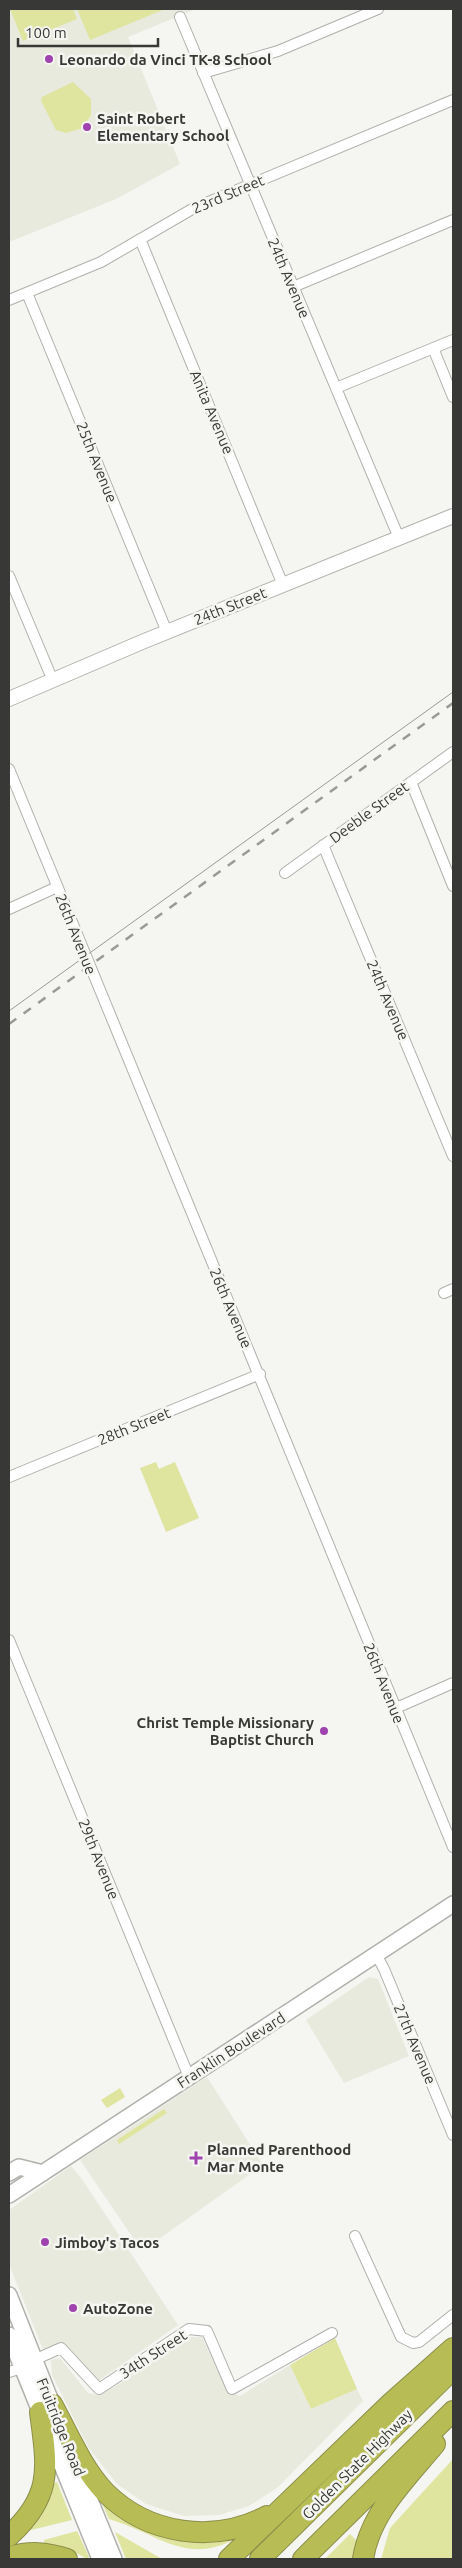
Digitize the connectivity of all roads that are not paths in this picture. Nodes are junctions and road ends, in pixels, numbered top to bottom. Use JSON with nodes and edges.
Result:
{"nodes":[{"id":1,"x":378,"y":9,"type":"edge"},
{"id":2,"x":180,"y":17,"type":"dead end"},
{"id":3,"x":204,"y":73,"type":"junction"},
{"id":4,"x":453,"y":100,"type":"edge"},
{"id":5,"x":250,"y":184,"type":"junction"},
{"id":6,"x":453,"y":220,"type":"edge"},
{"id":7,"x":140,"y":239,"type":"junction"},
{"id":8,"x":293,"y":287,"type":"junction"},
{"id":9,"x":27,"y":293,"type":"junction"},
{"id":10,"x":9,"y":300,"type":"edge"},
{"id":11,"x":453,"y":340,"type":"edge"},
{"id":12,"x":433,"y":348,"type":"junction"},
{"id":13,"x":336,"y":388,"type":"junction"},
{"id":14,"x":453,"y":397,"type":"edge"},
{"id":15,"x":453,"y":516,"type":"edge"},
{"id":16,"x":399,"y":538,"type":"junction"},
{"id":17,"x":9,"y":576,"type":"edge"},
{"id":18,"x":283,"y":584,"type":"junction"},
{"id":19,"x":168,"y":632,"type":"junction"},
{"id":20,"x":52,"y":681,"type":"junction"},
{"id":21,"x":9,"y":699,"type":"edge"},
{"id":22,"x":453,"y":752,"type":"edge"},
{"id":23,"x":9,"y":769,"type":"edge"},
{"id":24,"x":411,"y":782,"type":"junction"},
{"id":25,"x":323,"y":844,"type":"junction"},
{"id":26,"x":285,"y":872,"type":"dead end"},
{"id":27,"x":453,"y":886,"type":"edge"},
{"id":28,"x":57,"y":887,"type":"junction"},
{"id":29,"x":9,"y":909,"type":"edge"},
{"id":30,"x":453,"y":1156,"type":"edge"},
{"id":31,"x":260,"y":1374,"type":"junction"},
{"id":32,"x":9,"y":1477,"type":"edge"},
{"id":33,"x":9,"y":1640,"type":"edge"},
{"id":34,"x":453,"y":1684,"type":"edge"},
{"id":35,"x":394,"y":1708,"type":"junction"},
{"id":36,"x":453,"y":1847,"type":"edge"},
{"id":37,"x":453,"y":1904,"type":"edge"},
{"id":38,"x":376,"y":1954,"type":"junction"},
{"id":39,"x":189,"y":2077,"type":"junction"},
{"id":40,"x":453,"y":2135,"type":"edge"},
{"id":41,"x":43,"y":2173,"type":"junction"},
{"id":42,"x":9,"y":2174,"type":"edge"},
{"id":43,"x":9,"y":2195,"type":"edge"},
{"id":44,"x":355,"y":2236,"type":"dead end"},
{"id":45,"x":9,"y":2295,"type":"edge"},
{"id":46,"x":453,"y":2315,"type":"edge"},
{"id":47,"x":332,"y":2333,"type":"dead end"},
{"id":48,"x":9,"y":2335,"type":"edge"},
{"id":49,"x":453,"y":2348,"type":"edge"},
{"id":50,"x":22,"y":2366,"type":"edge"},
{"id":51,"x":453,"y":2369,"type":"edge"},
{"id":52,"x":46,"y":2408,"type":"junction"},
{"id":53,"x":453,"y":2411,"type":"edge"},
{"id":54,"x":453,"y":2423,"type":"edge"},
{"id":55,"x":278,"y":2510,"type":"junction"},
{"id":56,"x":9,"y":2536,"type":"edge"},
{"id":57,"x":9,"y":2557,"type":"edge"},
{"id":58,"x":67,"y":2559,"type":"edge"},
{"id":59,"x":100,"y":2559,"type":"edge"},
{"id":60,"x":114,"y":2559,"type":"edge"},
{"id":61,"x":228,"y":2559,"type":"edge"},
{"id":62,"x":260,"y":2559,"type":"edge"},
{"id":63,"x":303,"y":2559,"type":"edge"},
{"id":64,"x":363,"y":2559,"type":"edge"}],
"edges":[{"from":1,"to":3,"type":"street"},
{"from":2,"to":3,"type":"street","name":"24th Avenue"},
{"from":3,"to":5,"type":"street","name":"24th Avenue"},
{"from":4,"to":5,"type":"street","name":"23rd Street"},
{"from":5,"to":7,"type":"street","name":"23rd Street"},
{"from":5,"to":8,"type":"street","name":"24th Avenue"},
{"from":6,"to":8,"type":"street"},
{"from":7,"to":9,"type":"street","name":"23rd Street"},
{"from":7,"to":18,"type":"street","name":"Anita Avenue"},
{"from":8,"to":13,"type":"street","name":"24th Avenue"},
{"from":9,"to":10,"type":"street","name":"23rd Street"},
{"from":9,"to":19,"type":"street","name":"25th Avenue"},
{"from":11,"to":12,"type":"street"},
{"from":12,"to":13,"type":"street"},
{"from":12,"to":14,"type":"street"},
{"from":13,"to":16,"type":"street","name":"24th Avenue"},
{"from":15,"to":16,"type":"street","name":"24th Street"},
{"from":16,"to":18,"type":"street","name":"24th Street"},
{"from":17,"to":20,"type":"street"},
{"from":18,"to":19,"type":"street","name":"24th Street"},
{"from":19,"to":20,"type":"street","name":"24th Street"},
{"from":20,"to":21,"type":"street","name":"24th Street"},
{"from":22,"to":24,"type":"street","name":"Deeble Street"},
{"from":23,"to":28,"type":"street","name":"26th Avenue"},
{"from":24,"to":25,"type":"street","name":"Deeble Street"},
{"from":24,"to":27,"type":"street"},
{"from":25,"to":26,"type":"street","name":"Deeble Street"},
{"from":25,"to":30,"type":"street","name":"24th Avenue"},
{"from":28,"to":29,"type":"street"},
{"from":28,"to":31,"type":"street","name":"26th Avenue"},
{"from":31,"to":32,"type":"street","name":"28th Street"},
{"from":31,"to":35,"type":"street","name":"26th Avenue"},
{"from":33,"to":39,"type":"street","name":"29th Avenue"},
{"from":34,"to":35,"type":"street"},
{"from":35,"to":36,"type":"street","name":"26th Avenue"},
{"from":37,"to":38,"type":"main road","name":"Franklin Boulevard"},
{"from":38,"to":39,"type":"main road","name":"Franklin Boulevard"},
{"from":38,"to":40,"type":"street","name":"27th Avenue"},
{"from":39,"to":41,"type":"main road","name":"Franklin Boulevard"},
{"from":41,"to":42,"type":"main road"},
{"from":41,"to":43,"type":"main road","name":"Franklin Boulevard"},
{"from":44,"to":46,"type":"street"},
{"from":45,"to":50,"type":"main road","name":"Fruitridge Road"},
{"from":47,"to":50,"type":"street","name":"34th Street"},
{"from":48,"to":50,"type":"main road","name":"Fruitridge Road"},
{"from":49,"to":55,"type":"highway"},
{"from":50,"to":52,"type":"main road","name":"Fruitridge Road"},
{"from":51,"to":62,"type":"highway","name":"Golden State Highway"},
{"from":52,"to":55,"type":"highway"},
{"from":52,"to":56,"type":"highway"},
{"from":52,"to":59,"type":"main road","name":"Fruitridge Road"},
{"from":52,"to":60,"type":"main road","name":"Fruitridge Road"},
{"from":53,"to":63,"type":"highway","name":"Golden State Highway"},
{"from":54,"to":64,"type":"highway"},
{"from":55,"to":61,"type":"highway"},
{"from":57,"to":58,"type":"highway"}]}
